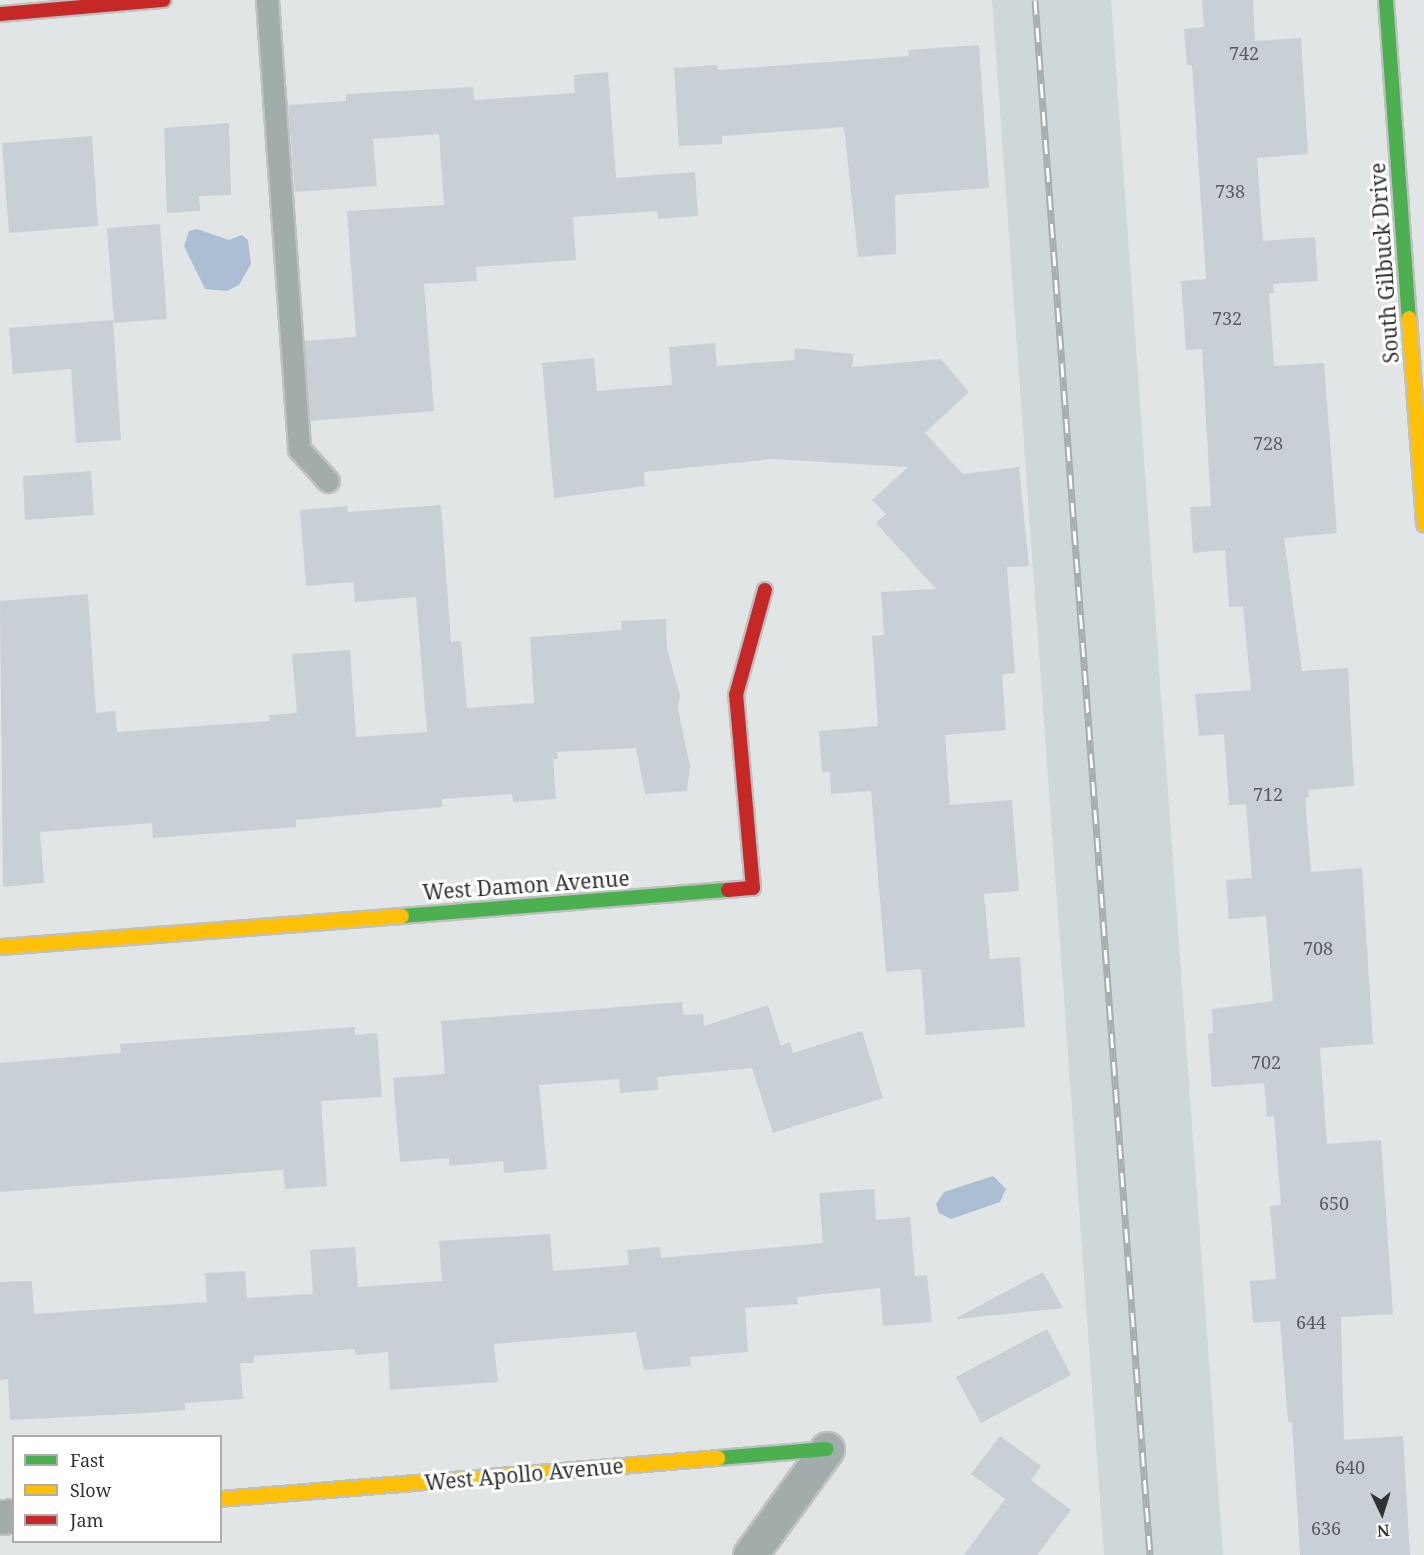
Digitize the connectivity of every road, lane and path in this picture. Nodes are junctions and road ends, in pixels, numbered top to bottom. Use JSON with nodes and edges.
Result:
{"nodes":[{"id":1,"x":163,"y":0,"type":"edge"},
{"id":2,"x":267,"y":0,"type":"edge"},
{"id":3,"x":1386,"y":0,"type":"edge"},
{"id":4,"x":0,"y":14,"type":"edge"},
{"id":5,"x":1422,"y":469,"type":"edge"},
{"id":6,"x":328,"y":482,"type":"dead end"},
{"id":7,"x":1424,"y":524,"type":"edge"},
{"id":8,"x":765,"y":590,"type":"dead end"},
{"id":9,"x":0,"y":947,"type":"edge"},
{"id":10,"x":827,"y":1449,"type":"joint"},
{"id":11,"x":222,"y":1499,"type":"edge"},
{"id":12,"x":750,"y":1555,"type":"edge"}],
"edges":[{"from":1,"to":4,"type":"street"},
{"from":2,"to":6,"type":"lane"},
{"from":3,"to":5,"type":"street","name":"South Gilbuck Drive"},
{"from":5,"to":7,"type":"street","name":"South Gilbuck Drive"},
{"from":8,"to":9,"type":"street","name":"West Damon Avenue"},
{"from":10,"to":11,"type":"street","name":"West Apollo Avenue"},
{"from":10,"to":12,"type":"street"}]}
